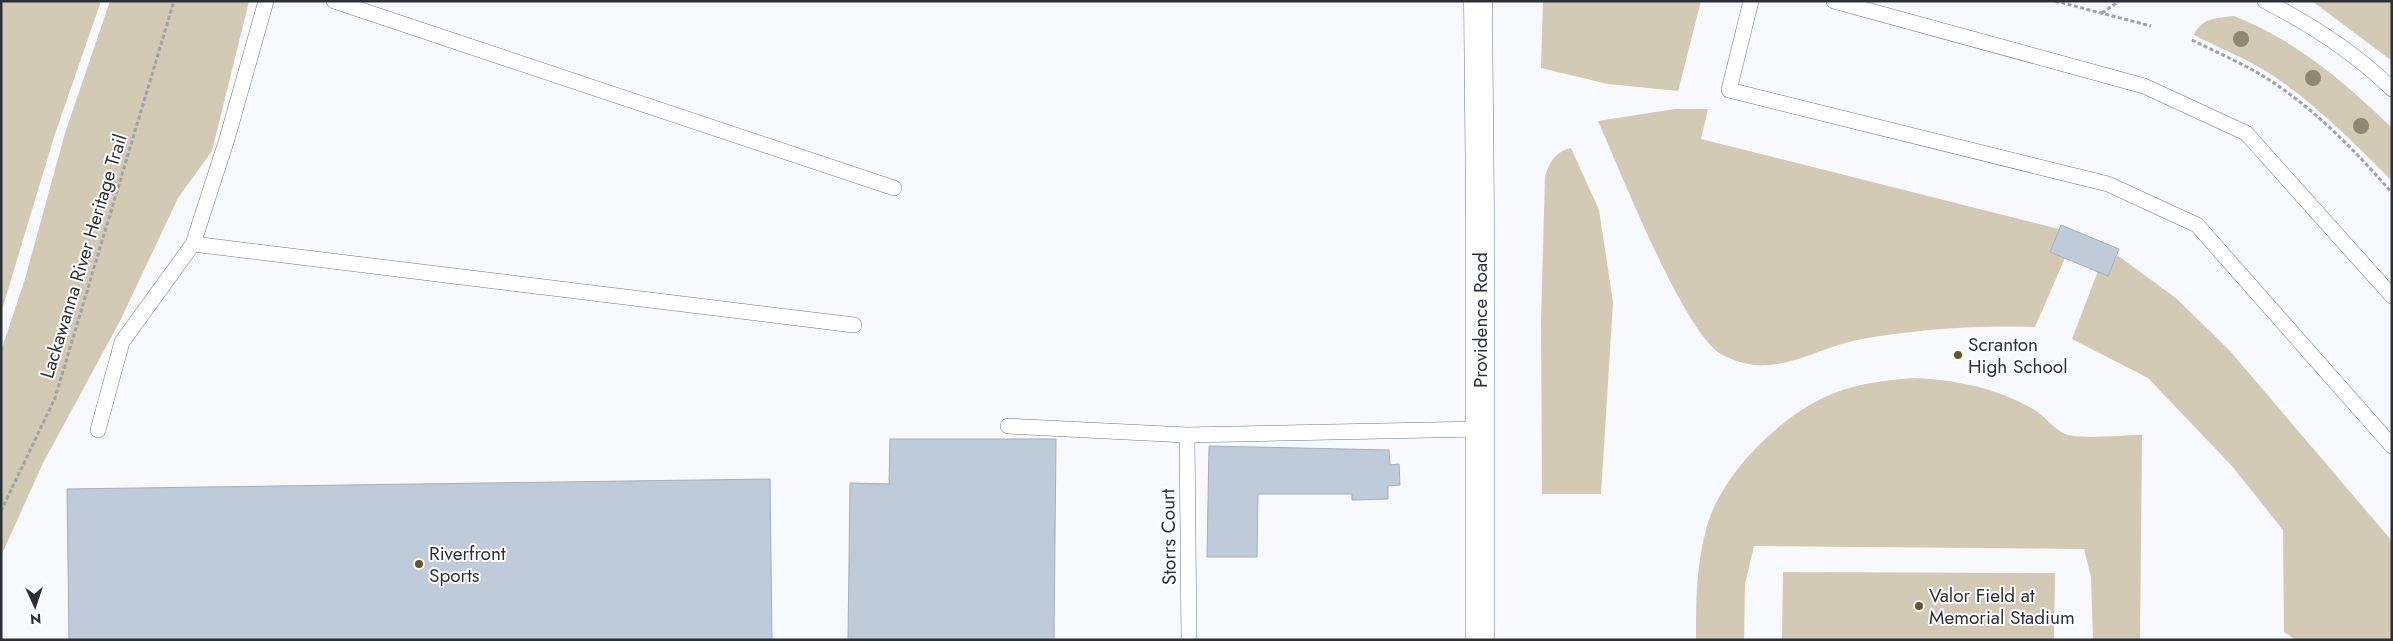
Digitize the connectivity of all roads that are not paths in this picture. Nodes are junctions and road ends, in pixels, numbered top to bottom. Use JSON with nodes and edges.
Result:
{"nodes":[{"id":1,"x":266,"y":1,"type":"edge"},
{"id":2,"x":334,"y":1,"type":"edge"},
{"id":3,"x":1478,"y":1,"type":"edge"},
{"id":4,"x":1751,"y":1,"type":"edge"},
{"id":5,"x":1834,"y":1,"type":"edge"},
{"id":6,"x":2265,"y":1,"type":"edge"},
{"id":7,"x":2392,"y":89,"type":"edge"},
{"id":8,"x":894,"y":188,"type":"dead end"},
{"id":9,"x":193,"y":244,"type":"junction"},
{"id":10,"x":2392,"y":296,"type":"edge"},
{"id":11,"x":854,"y":325,"type":"dead end"},
{"id":12,"x":1008,"y":426,"type":"dead end"},
{"id":13,"x":1480,"y":429,"type":"junction"},
{"id":14,"x":98,"y":430,"type":"dead end"},
{"id":15,"x":1187,"y":435,"type":"junction"},
{"id":16,"x":2392,"y":446,"type":"edge"},
{"id":17,"x":1189,"y":640,"type":"edge"},
{"id":18,"x":1480,"y":640,"type":"edge"}],
"edges":[{"from":1,"to":9,"type":"lane"},
{"from":2,"to":8,"type":"lane"},
{"from":3,"to":13,"type":"main road","name":"Providence Road"},
{"from":4,"to":16,"type":"lane"},
{"from":5,"to":10,"type":"lane"},
{"from":6,"to":7,"type":"lane"},
{"from":9,"to":11,"type":"lane"},
{"from":9,"to":14,"type":"lane"},
{"from":12,"to":15,"type":"lane"},
{"from":13,"to":15,"type":"lane"},
{"from":13,"to":18,"type":"main road","name":"Providence Road"},
{"from":15,"to":17,"type":"lane","name":"Storrs Court"}]}
